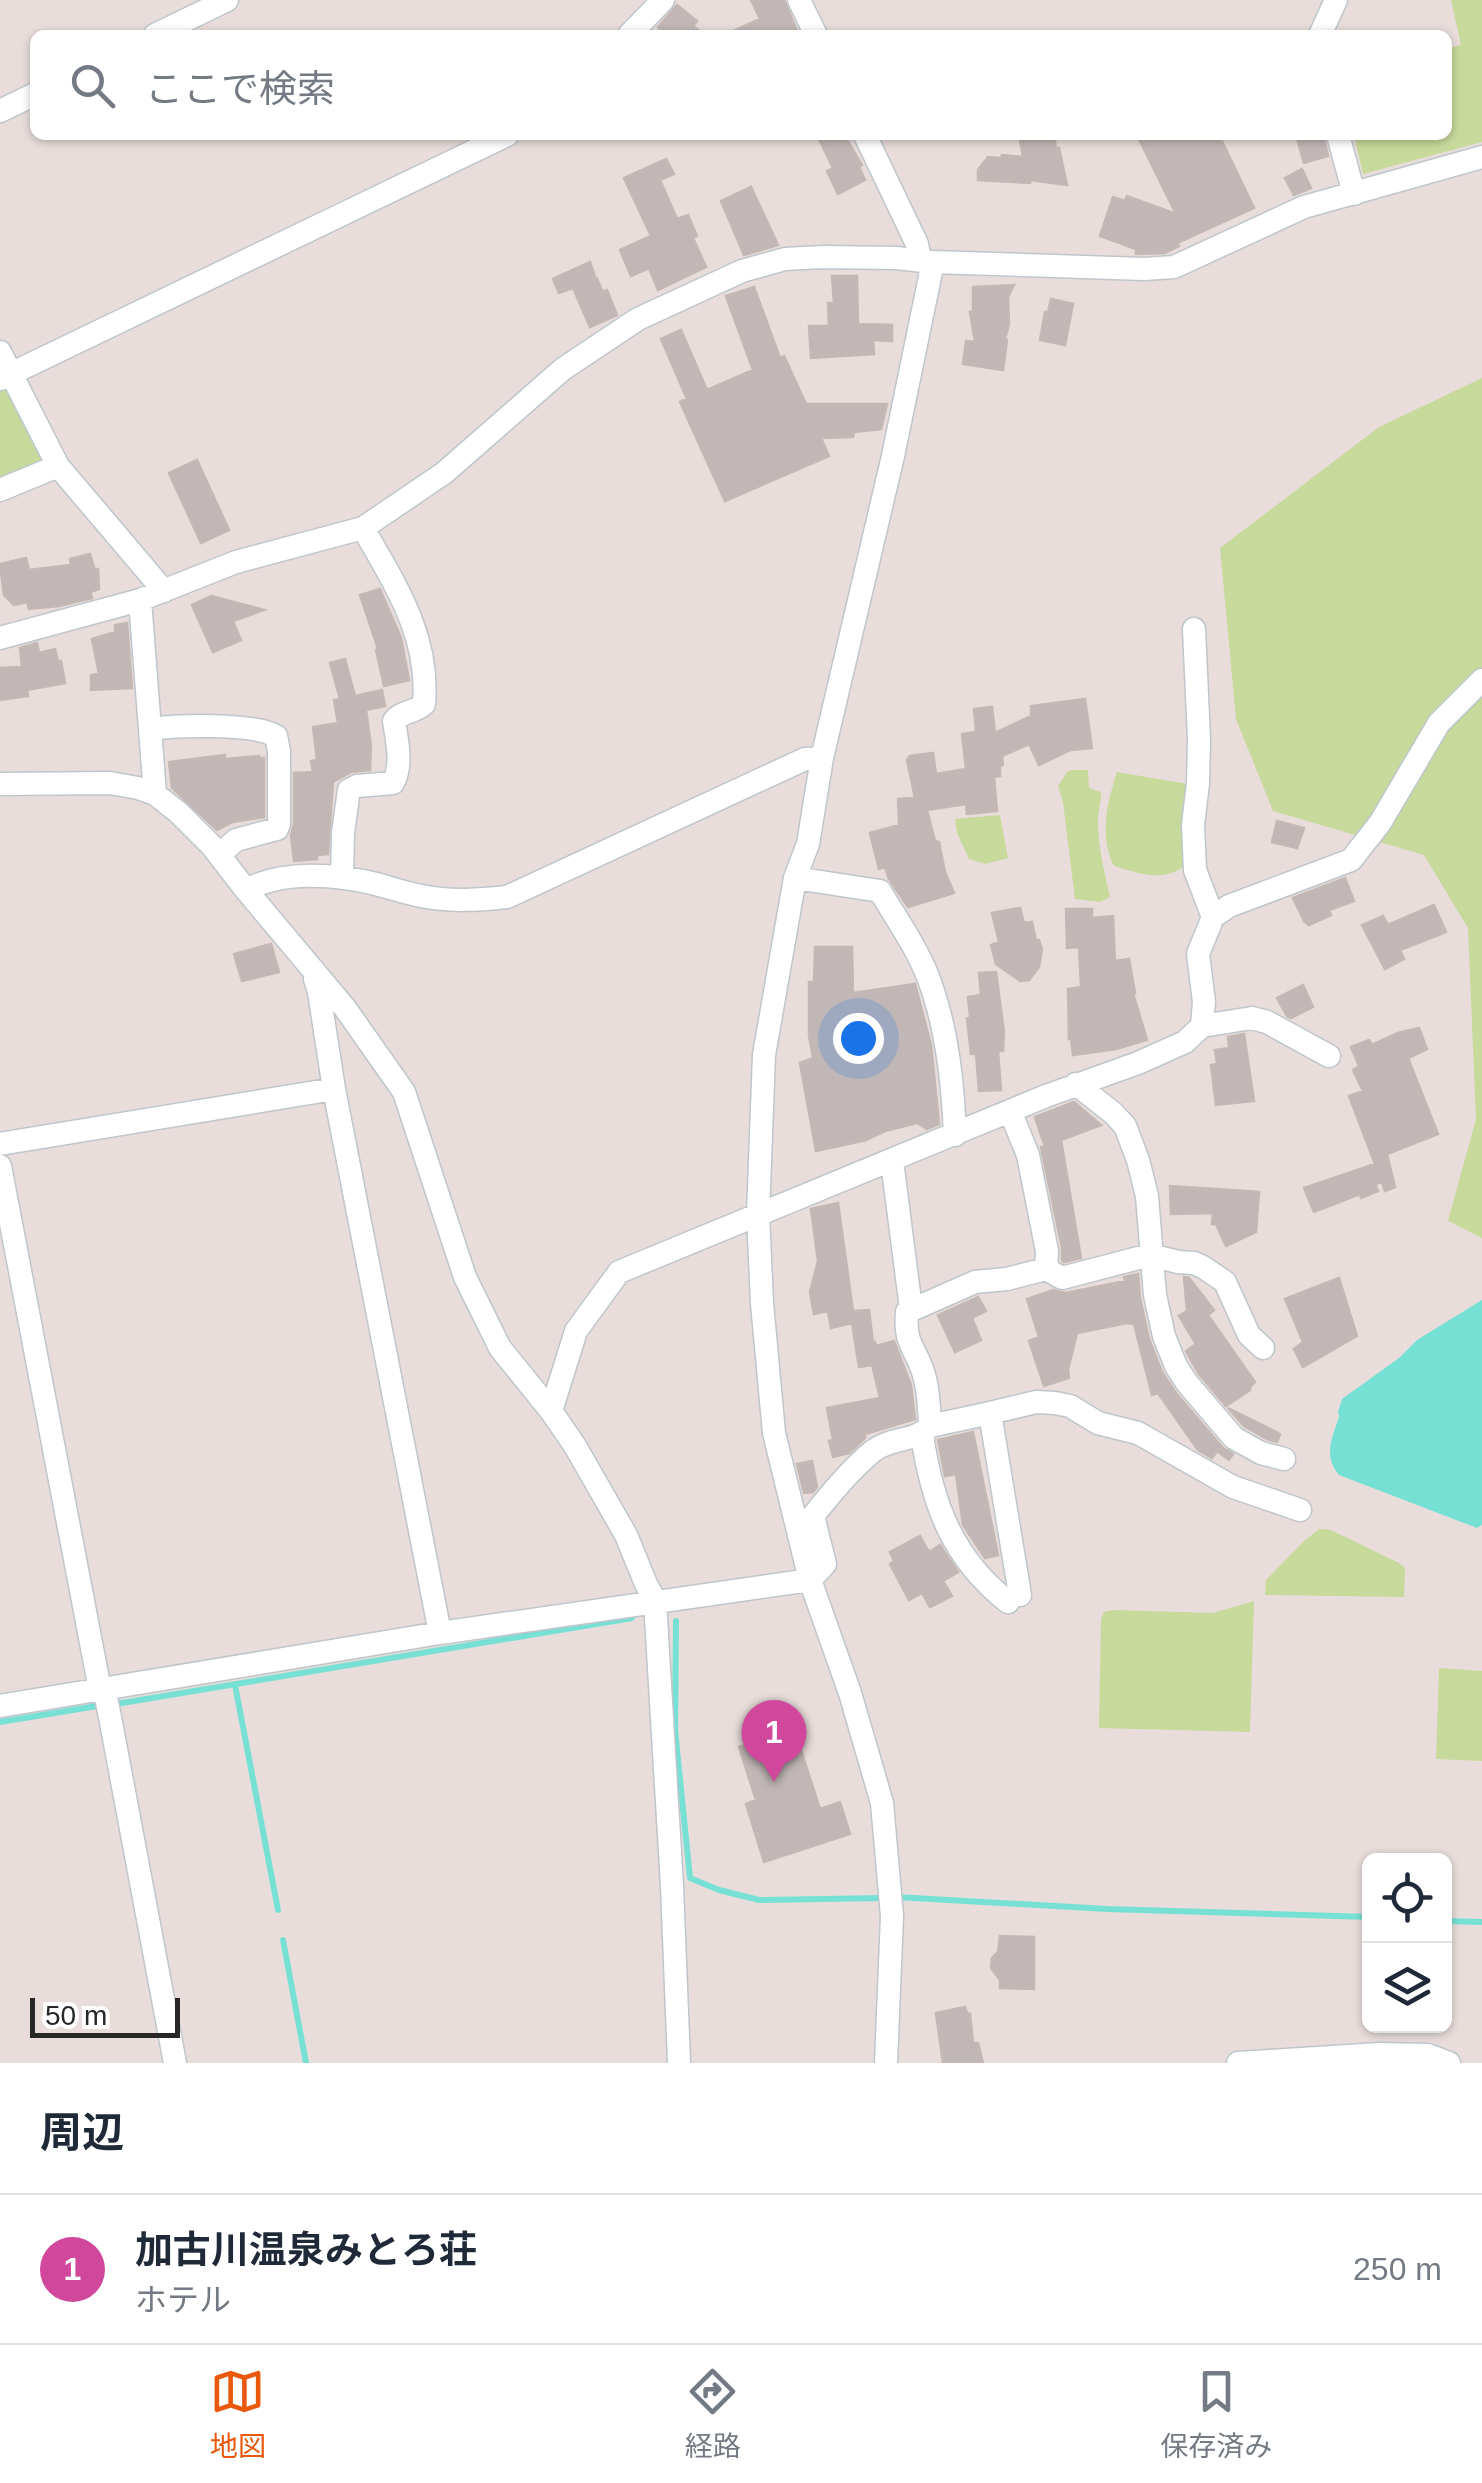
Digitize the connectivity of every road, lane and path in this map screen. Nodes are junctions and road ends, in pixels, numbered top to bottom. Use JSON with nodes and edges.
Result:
{"nodes":[{"id":1,"x":227,"y":0,"type":"edge"},
{"id":2,"x":664,"y":0,"type":"edge"},
{"id":3,"x":799,"y":0,"type":"edge"},
{"id":4,"x":1336,"y":0,"type":"edge"},
{"id":5,"x":165,"y":30,"type":"edge"},
{"id":6,"x":635,"y":30,"type":"edge"},
{"id":7,"x":814,"y":30,"type":"edge"},
{"id":8,"x":1322,"y":30,"type":"edge"},
{"id":9,"x":30,"y":96,"type":"edge"},
{"id":10,"x":0,"y":110,"type":"edge"},
{"id":11,"x":497,"y":140,"type":"edge"},
{"id":12,"x":867,"y":140,"type":"edge"},
{"id":13,"x":1339,"y":140,"type":"edge"},
{"id":14,"x":1482,"y":157,"type":"edge"},
{"id":15,"x":1354,"y":194,"type":"junction"},
{"id":16,"x":926,"y":261,"type":"junction"},
{"id":17,"x":0,"y":352,"type":"edge"},
{"id":18,"x":5,"y":377,"type":"edge"},
{"id":19,"x":58,"y":466,"type":"junction"},
{"id":20,"x":0,"y":490,"type":"edge"},
{"id":21,"x":363,"y":528,"type":"junction"},
{"id":22,"x":164,"y":591,"type":"junction"},
{"id":23,"x":140,"y":600,"type":"junction"},
{"id":24,"x":1194,"y":630,"type":"dead end"},
{"id":25,"x":0,"y":638,"type":"edge"},
{"id":26,"x":1482,"y":680,"type":"edge"},
{"id":27,"x":150,"y":729,"type":"junction"},
{"id":28,"x":822,"y":758,"type":"junction"},
{"id":29,"x":0,"y":784,"type":"edge"},
{"id":30,"x":156,"y":794,"type":"junction"},
{"id":31,"x":219,"y":855,"type":"junction"},
{"id":32,"x":342,"y":878,"type":"junction"},
{"id":33,"x":795,"y":878,"type":"junction"},
{"id":34,"x":246,"y":890,"type":"junction"},
{"id":35,"x":1213,"y":917,"type":"junction"},
{"id":36,"x":312,"y":970,"type":"junction"},
{"id":37,"x":1202,"y":1026,"type":"junction"},
{"id":38,"x":1329,"y":1056,"type":"dead end"},
{"id":39,"x":1076,"y":1084,"type":"junction"},
{"id":40,"x":334,"y":1089,"type":"junction"},
{"id":41,"x":1010,"y":1111,"type":"junction"},
{"id":42,"x":955,"y":1135,"type":"junction"},
{"id":43,"x":0,"y":1144,"type":"edge"},
{"id":44,"x":892,"y":1161,"type":"junction"},
{"id":45,"x":0,"y":1166,"type":"edge"},
{"id":46,"x":758,"y":1214,"type":"junction"},
{"id":47,"x":1150,"y":1255,"type":"junction"},
{"id":48,"x":1046,"y":1269,"type":"junction"},
{"id":49,"x":911,"y":1308,"type":"junction"},
{"id":50,"x":1263,"y":1348,"type":"dead end"},
{"id":51,"x":550,"y":1411,"type":"junction"},
{"id":52,"x":990,"y":1413,"type":"junction"},
{"id":53,"x":926,"y":1430,"type":"junction"},
{"id":54,"x":1284,"y":1459,"type":"dead end"},
{"id":55,"x":1300,"y":1510,"type":"dead end"},
{"id":56,"x":810,"y":1580,"type":"junction"},
{"id":57,"x":656,"y":1601,"type":"junction"},
{"id":58,"x":440,"y":1634,"type":"junction"},
{"id":59,"x":100,"y":1690,"type":"junction"},
{"id":60,"x":0,"y":1706,"type":"edge"},
{"id":61,"x":175,"y":2063,"type":"edge"},
{"id":62,"x":679,"y":2063,"type":"edge"},
{"id":63,"x":690,"y":2063,"type":"edge"},
{"id":64,"x":886,"y":2063,"type":"edge"},
{"id":65,"x":1238,"y":2063,"type":"edge"},
{"id":66,"x":1449,"y":2063,"type":"edge"}],
"edges":[{"from":1,"to":5,"type":"street"},
{"from":2,"to":6,"type":"street"},
{"from":3,"to":7,"type":"street"},
{"from":4,"to":8,"type":"street"},
{"from":9,"to":10,"type":"street"},
{"from":11,"to":18,"type":"street"},
{"from":12,"to":16,"type":"street"},
{"from":13,"to":15,"type":"street"},
{"from":14,"to":15,"type":"street"},
{"from":15,"to":16,"type":"street"},
{"from":16,"to":21,"type":"street"},
{"from":16,"to":28,"type":"street"},
{"from":17,"to":18,"type":"street"},
{"from":18,"to":19,"type":"street"},
{"from":19,"to":20,"type":"street"},
{"from":19,"to":22,"type":"street"},
{"from":21,"to":22,"type":"street"},
{"from":21,"to":32,"type":"street"},
{"from":22,"to":23,"type":"street"},
{"from":23,"to":25,"type":"street"},
{"from":23,"to":27,"type":"street"},
{"from":24,"to":35,"type":"street"},
{"from":26,"to":35,"type":"street"},
{"from":27,"to":30,"type":"street"},
{"from":27,"to":31,"type":"street"},
{"from":28,"to":32,"type":"street"},
{"from":28,"to":33,"type":"street"},
{"from":29,"to":30,"type":"street"},
{"from":30,"to":31,"type":"street"},
{"from":31,"to":34,"type":"street"},
{"from":32,"to":34,"type":"street"},
{"from":33,"to":42,"type":"street"},
{"from":33,"to":46,"type":"street"},
{"from":34,"to":36,"type":"street"},
{"from":35,"to":37,"type":"street"},
{"from":36,"to":40,"type":"street"},
{"from":36,"to":51,"type":"street"},
{"from":37,"to":38,"type":"street"},
{"from":37,"to":39,"type":"street"},
{"from":39,"to":41,"type":"street"},
{"from":39,"to":47,"type":"street"},
{"from":40,"to":43,"type":"street"},
{"from":40,"to":58,"type":"street"},
{"from":41,"to":42,"type":"street"},
{"from":41,"to":48,"type":"street"},
{"from":42,"to":44,"type":"street"},
{"from":44,"to":46,"type":"street"},
{"from":44,"to":49,"type":"street"},
{"from":45,"to":59,"type":"street"},
{"from":46,"to":51,"type":"street"},
{"from":46,"to":56,"type":"street"},
{"from":47,"to":48,"type":"street"},
{"from":47,"to":50,"type":"street"},
{"from":47,"to":54,"type":"street"},
{"from":48,"to":49,"type":"street"},
{"from":49,"to":53,"type":"street"},
{"from":51,"to":57,"type":"street"},
{"from":52,"to":53,"type":"street"},
{"from":52,"to":53,"type":"street"},
{"from":52,"to":55,"type":"street"},
{"from":53,"to":56,"type":"street"},
{"from":56,"to":57,"type":"street"},
{"from":56,"to":64,"type":"street"},
{"from":57,"to":58,"type":"street"},
{"from":57,"to":62,"type":"street"},
{"from":58,"to":59,"type":"street"},
{"from":59,"to":60,"type":"street"},
{"from":59,"to":61,"type":"street"},
{"from":62,"to":63,"type":"street"},
{"from":65,"to":66,"type":"street"}]}
